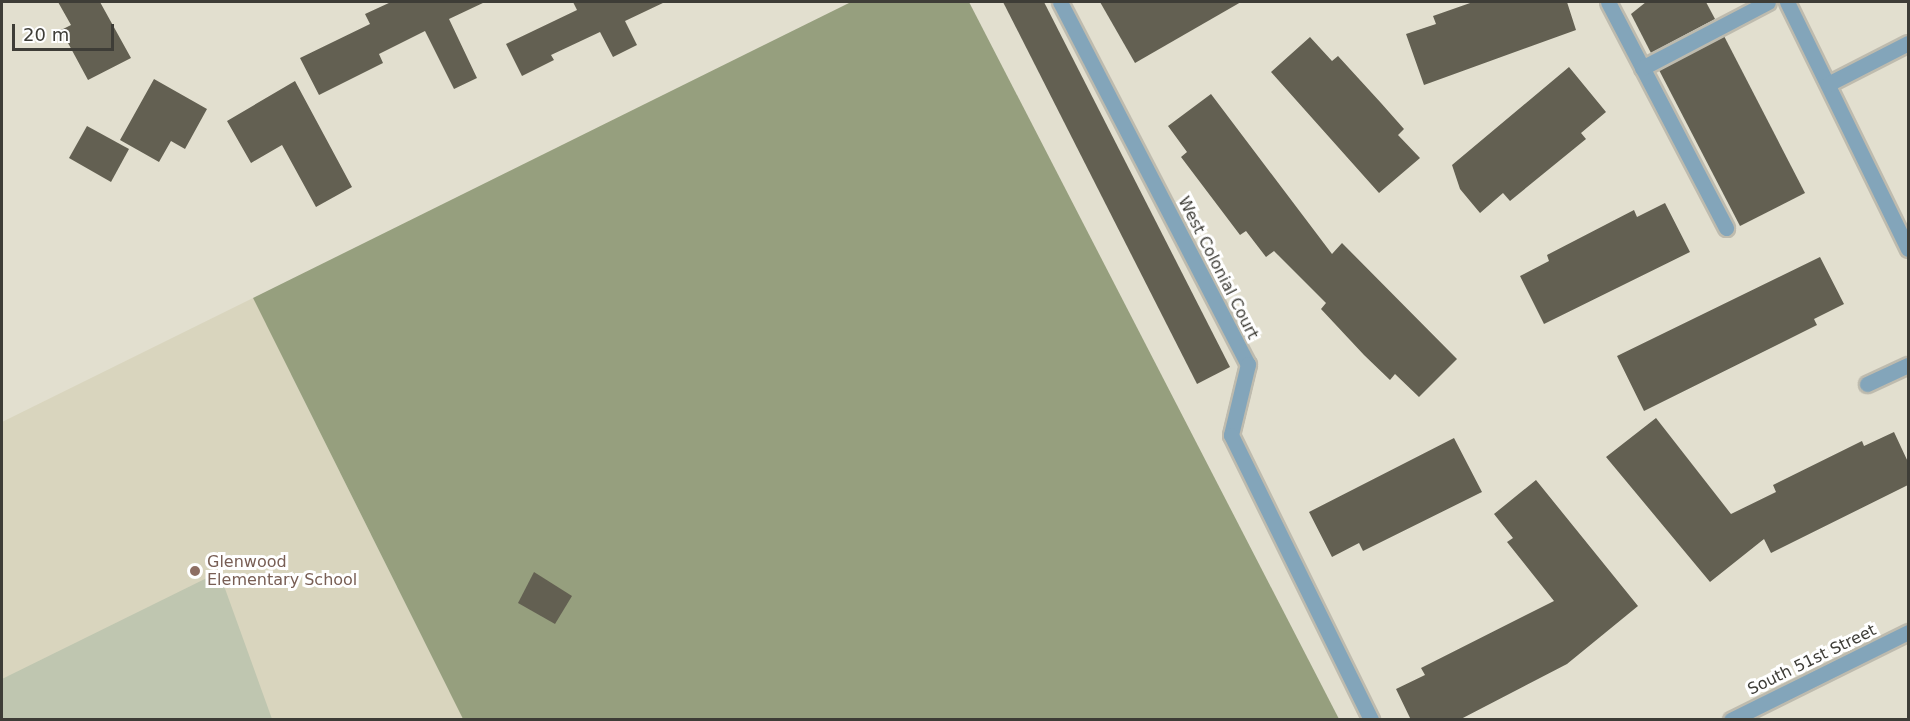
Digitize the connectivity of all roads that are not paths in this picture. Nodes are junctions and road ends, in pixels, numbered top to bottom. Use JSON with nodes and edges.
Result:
{"nodes":[{"id":1,"x":1060,"y":2,"type":"edge"},
{"id":2,"x":1608,"y":2,"type":"edge"},
{"id":3,"x":1768,"y":2,"type":"edge"},
{"id":4,"x":1788,"y":2,"type":"edge"},
{"id":5,"x":1908,"y":43,"type":"edge"},
{"id":6,"x":1642,"y":68,"type":"junction"},
{"id":7,"x":1828,"y":84,"type":"junction"},
{"id":8,"x":1726,"y":228,"type":"dead end"},
{"id":9,"x":1908,"y":249,"type":"edge"},
{"id":10,"x":1908,"y":364,"type":"edge"},
{"id":11,"x":1867,"y":384,"type":"dead end"},
{"id":12,"x":1908,"y":632,"type":"edge"},
{"id":13,"x":1371,"y":720,"type":"edge"},
{"id":14,"x":1731,"y":720,"type":"edge"}],
"edges":[{"from":1,"to":13,"type":"street","name":"West Colonial Court"},
{"from":2,"to":6,"type":"street"},
{"from":3,"to":6,"type":"street"},
{"from":4,"to":7,"type":"street"},
{"from":5,"to":7,"type":"street"},
{"from":6,"to":8,"type":"street"},
{"from":7,"to":9,"type":"street"},
{"from":10,"to":11,"type":"street"},
{"from":12,"to":14,"type":"street","name":"South 51st Street"}]}
